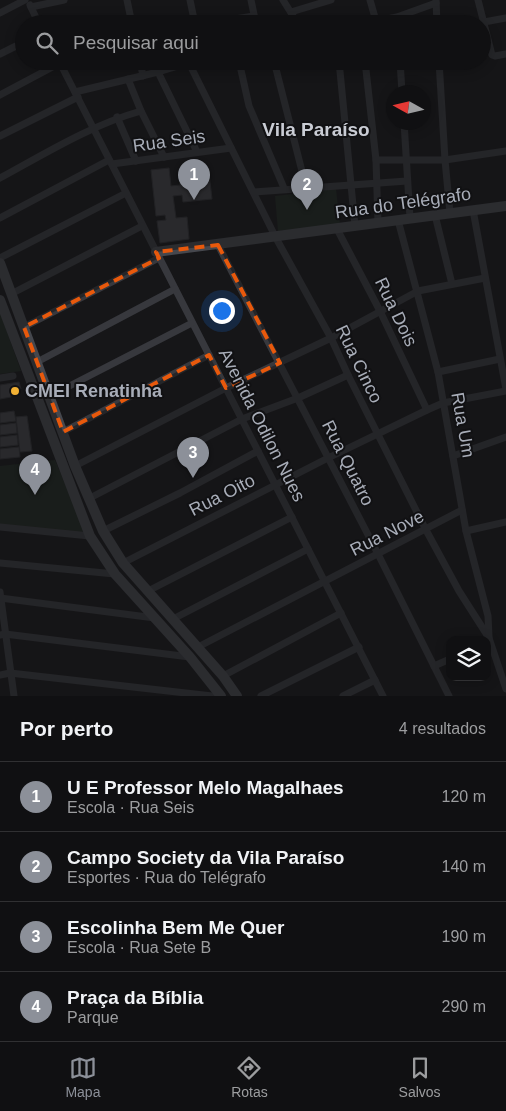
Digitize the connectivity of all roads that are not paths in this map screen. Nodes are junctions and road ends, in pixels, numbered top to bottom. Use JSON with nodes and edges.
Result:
{"nodes":[{"id":1,"x":26,"y":0,"type":"edge"},
{"id":2,"x":64,"y":0,"type":"edge"},
{"id":3,"x":127,"y":0,"type":"edge"},
{"id":4,"x":190,"y":0,"type":"edge"},
{"id":5,"x":251,"y":0,"type":"edge"},
{"id":6,"x":283,"y":0,"type":"edge"},
{"id":7,"x":331,"y":0,"type":"edge"},
{"id":8,"x":370,"y":0,"type":"edge"},
{"id":9,"x":478,"y":0,"type":"edge"},
{"id":10,"x":436,"y":1,"type":"edge"},
{"id":11,"x":31,"y":7,"type":"junction"},
{"id":12,"x":291,"y":12,"type":"junction"},
{"id":13,"x":0,"y":13,"type":"edge"},
{"id":14,"x":35,"y":15,"type":"edge"},
{"id":15,"x":130,"y":15,"type":"edge"},
{"id":16,"x":193,"y":15,"type":"edge"},
{"id":17,"x":254,"y":15,"type":"edge"},
{"id":18,"x":293,"y":15,"type":"edge"},
{"id":19,"x":374,"y":15,"type":"edge"},
{"id":20,"x":409,"y":15,"type":"edge"},
{"id":21,"x":437,"y":15,"type":"edge"},
{"id":22,"x":482,"y":15,"type":"edge"},
{"id":23,"x":506,"y":18,"type":"edge"},
{"id":24,"x":491,"y":21,"type":"edge"},
{"id":25,"x":15,"y":46,"type":"edge"},
{"id":26,"x":491,"y":48,"type":"edge"},
{"id":27,"x":0,"y":54,"type":"edge"},
{"id":28,"x":506,"y":54,"type":"edge"},
{"id":29,"x":45,"y":70,"type":"edge"},
{"id":30,"x":63,"y":70,"type":"edge"},
{"id":31,"x":142,"y":70,"type":"edge"},
{"id":32,"x":165,"y":70,"type":"edge"},
{"id":33,"x":196,"y":70,"type":"edge"},
{"id":34,"x":241,"y":70,"type":"edge"},
{"id":35,"x":276,"y":70,"type":"edge"},
{"id":36,"x":340,"y":70,"type":"edge"},
{"id":37,"x":365,"y":70,"type":"edge"},
{"id":38,"x":401,"y":70,"type":"edge"},
{"id":39,"x":440,"y":70,"type":"edge"},
{"id":40,"x":158,"y":72,"type":"junction"},
{"id":41,"x":143,"y":76,"type":"junction"},
{"id":42,"x":128,"y":80,"type":"junction"},
{"id":43,"x":402,"y":85,"type":"edge"},
{"id":44,"x":76,"y":94,"type":"junction"},
{"id":45,"x":0,"y":95,"type":"edge"},
{"id":46,"x":141,"y":111,"type":"junction"},
{"id":47,"x":117,"y":117,"type":"junction"},
{"id":48,"x":93,"y":128,"type":"junction"},
{"id":49,"x":404,"y":130,"type":"edge"},
{"id":50,"x":0,"y":136,"type":"edge"},
{"id":51,"x":231,"y":148,"type":"junction"},
{"id":52,"x":506,"y":151,"type":"edge"},
{"id":53,"x":197,"y":152,"type":"junction"},
{"id":54,"x":164,"y":157,"type":"junction"},
{"id":55,"x":136,"y":160,"type":"junction"},
{"id":56,"x":376,"y":160,"type":"junction"},
{"id":57,"x":406,"y":160,"type":"junction"},
{"id":58,"x":445,"y":160,"type":"junction"},
{"id":59,"x":110,"y":162,"type":"junction"},
{"id":60,"x":0,"y":178,"type":"edge"},
{"id":61,"x":407,"y":181,"type":"junction"},
{"id":62,"x":377,"y":182,"type":"junction"},
{"id":63,"x":351,"y":184,"type":"junction"},
{"id":64,"x":306,"y":187,"type":"junction"},
{"id":65,"x":284,"y":188,"type":"junction"},
{"id":66,"x":254,"y":192,"type":"junction"},
{"id":67,"x":126,"y":193,"type":"junction"},
{"id":68,"x":506,"y":206,"type":"edge"},
{"id":69,"x":473,"y":210,"type":"junction"},
{"id":70,"x":450,"y":213,"type":"junction"},
{"id":71,"x":435,"y":215,"type":"junction"},
{"id":72,"x":0,"y":218,"type":"edge"},
{"id":73,"x":410,"y":218,"type":"junction"},
{"id":74,"x":398,"y":220,"type":"junction"},
{"id":75,"x":378,"y":222,"type":"junction"},
{"id":76,"x":142,"y":226,"type":"junction"},
{"id":77,"x":355,"y":226,"type":"junction"},
{"id":78,"x":337,"y":229,"type":"junction"},
{"id":79,"x":276,"y":238,"type":"junction"},
{"id":80,"x":218,"y":245,"type":"junction"},
{"id":81,"x":158,"y":255,"type":"junction"},
{"id":82,"x":0,"y":258,"type":"edge"},
{"id":83,"x":0,"y":262,"type":"edge"},
{"id":84,"x":485,"y":278,"type":"junction"},
{"id":85,"x":452,"y":284,"type":"junction"},
{"id":86,"x":175,"y":290,"type":"junction"},
{"id":87,"x":418,"y":291,"type":"junction"},
{"id":88,"x":11,"y":294,"type":"junction"},
{"id":89,"x":0,"y":300,"type":"edge"},
{"id":90,"x":380,"y":311,"type":"junction"},
{"id":91,"x":192,"y":323,"type":"junction"},
{"id":92,"x":24,"y":327,"type":"junction"},
{"id":93,"x":331,"y":338,"type":"junction"},
{"id":94,"x":209,"y":356,"type":"junction"},
{"id":95,"x":500,"y":359,"type":"junction"},
{"id":96,"x":37,"y":362,"type":"junction"},
{"id":97,"x":280,"y":363,"type":"junction"},
{"id":98,"x":438,"y":372,"type":"junction"},
{"id":99,"x":348,"y":375,"type":"junction"},
{"id":100,"x":13,"y":376,"type":"dead end"},
{"id":101,"x":0,"y":378,"type":"edge"},
{"id":102,"x":43,"y":379,"type":"junction"},
{"id":103,"x":32,"y":383,"type":"junction"},
{"id":104,"x":226,"y":388,"type":"junction"},
{"id":105,"x":506,"y":390,"type":"edge"},
{"id":106,"x":50,"y":396,"type":"junction"},
{"id":107,"x":298,"y":398,"type":"junction"},
{"id":108,"x":443,"y":403,"type":"junction"},
{"id":109,"x":427,"y":410,"type":"junction"},
{"id":110,"x":242,"y":419,"type":"junction"},
{"id":111,"x":63,"y":432,"type":"junction"},
{"id":112,"x":378,"y":434,"type":"junction"},
{"id":113,"x":506,"y":437,"type":"edge"},
{"id":114,"x":258,"y":452,"type":"junction"},
{"id":115,"x":453,"y":456,"type":"junction"},
{"id":116,"x":328,"y":458,"type":"junction"},
{"id":117,"x":75,"y":466,"type":"junction"},
{"id":118,"x":275,"y":485,"type":"junction"},
{"id":119,"x":88,"y":498,"type":"junction"},
{"id":120,"x":462,"y":510,"type":"junction"},
{"id":121,"x":292,"y":517,"type":"junction"},
{"id":122,"x":506,"y":522,"type":"edge"},
{"id":123,"x":0,"y":527,"type":"edge"},
{"id":124,"x":426,"y":530,"type":"junction"},
{"id":125,"x":103,"y":531,"type":"junction"},
{"id":126,"x":466,"y":531,"type":"junction"},
{"id":127,"x":90,"y":536,"type":"junction"},
{"id":128,"x":308,"y":549,"type":"junction"},
{"id":129,"x":378,"y":554,"type":"junction"},
{"id":130,"x":0,"y":563,"type":"edge"},
{"id":131,"x":123,"y":563,"type":"junction"},
{"id":132,"x":115,"y":574,"type":"junction"},
{"id":133,"x":325,"y":582,"type":"junction"},
{"id":134,"x":148,"y":591,"type":"junction"},
{"id":135,"x":0,"y":592,"type":"edge"},
{"id":136,"x":0,"y":598,"type":"edge"},
{"id":137,"x":341,"y":614,"type":"junction"},
{"id":138,"x":155,"y":618,"type":"junction"},
{"id":139,"x":173,"y":619,"type":"junction"},
{"id":140,"x":185,"y":633,"type":"junction"},
{"id":141,"x":3,"y":635,"type":"edge"},
{"id":142,"x":486,"y":636,"type":"edge"},
{"id":143,"x":489,"y":636,"type":"edge"},
{"id":144,"x":176,"y":641,"type":"junction"},
{"id":145,"x":491,"y":645,"type":"edge"},
{"id":146,"x":198,"y":647,"type":"junction"},
{"id":147,"x":359,"y":647,"type":"junction"},
{"id":148,"x":190,"y":657,"type":"junction"},
{"id":149,"x":446,"y":661,"type":"edge"},
{"id":150,"x":434,"y":666,"type":"junction"},
{"id":151,"x":10,"y":673,"type":"junction"},
{"id":152,"x":0,"y":675,"type":"edge"},
{"id":153,"x":223,"y":676,"type":"junction"},
{"id":154,"x":504,"y":679,"type":"edge"},
{"id":155,"x":375,"y":680,"type":"junction"},
{"id":156,"x":506,"y":689,"type":"edge"},
{"id":157,"x":14,"y":696,"type":"edge"},
{"id":158,"x":212,"y":696,"type":"edge"},
{"id":159,"x":221,"y":696,"type":"edge"},
{"id":160,"x":237,"y":696,"type":"edge"},
{"id":161,"x":261,"y":696,"type":"edge"},
{"id":162,"x":343,"y":696,"type":"edge"},
{"id":163,"x":384,"y":696,"type":"edge"},
{"id":164,"x":449,"y":696,"type":"edge"}],
"edges":[{"from":1,"to":11,"type":"street"},
{"from":1,"to":13,"type":"street"},
{"from":2,"to":11,"type":"street"},
{"from":3,"to":15,"type":"street"},
{"from":4,"to":16,"type":"street"},
{"from":5,"to":17,"type":"street"},
{"from":6,"to":12,"type":"street"},
{"from":7,"to":12,"type":"street"},
{"from":8,"to":19,"type":"street"},
{"from":9,"to":22,"type":"street"},
{"from":10,"to":20,"type":"street"},
{"from":10,"to":21,"type":"street"},
{"from":11,"to":14,"type":"street"},
{"from":12,"to":18,"type":"street"},
{"from":23,"to":24,"type":"street"},
{"from":25,"to":27,"type":"street"},
{"from":26,"to":28,"type":"street"},
{"from":29,"to":45,"type":"street"},
{"from":30,"to":44,"type":"street","name":"Avenida Odilon Nues"},
{"from":31,"to":41,"type":"street"},
{"from":32,"to":40,"type":"street"},
{"from":33,"to":51,"type":"street","name":"Rua Cinco"},
{"from":34,"to":65,"type":"street"},
{"from":35,"to":64,"type":"street"},
{"from":36,"to":63,"type":"street"},
{"from":37,"to":56,"type":"street"},
{"from":38,"to":43,"type":"street"},
{"from":39,"to":58,"type":"street"},
{"from":40,"to":41,"type":"street"},
{"from":40,"to":53,"type":"street"},
{"from":41,"to":42,"type":"street"},
{"from":42,"to":44,"type":"street"},
{"from":42,"to":46,"type":"street"},
{"from":44,"to":48,"type":"street","name":"Avenida Odilon Nues"},
{"from":44,"to":50,"type":"street"},
{"from":46,"to":47,"type":"street"},
{"from":46,"to":54,"type":"street"},
{"from":47,"to":48,"type":"street"},
{"from":47,"to":55,"type":"street"},
{"from":48,"to":59,"type":"street","name":"Avenida Odilon Nues"},
{"from":48,"to":60,"type":"street"},
{"from":49,"to":57,"type":"street"},
{"from":51,"to":53,"type":"street","name":"Rua Seis"},
{"from":51,"to":66,"type":"street","name":"Rua Cinco"},
{"from":52,"to":58,"type":"street"},
{"from":53,"to":54,"type":"street","name":"Rua Seis"},
{"from":54,"to":55,"type":"street","name":"Rua Seis"},
{"from":55,"to":59,"type":"street","name":"Rua Seis"},
{"from":56,"to":57,"type":"street"},
{"from":56,"to":62,"type":"street"},
{"from":57,"to":58,"type":"street"},
{"from":57,"to":61,"type":"street"},
{"from":58,"to":70,"type":"street"},
{"from":59,"to":67,"type":"street","name":"Avenida Odilon Nues"},
{"from":59,"to":72,"type":"street","name":"Rua Seis"},
{"from":61,"to":62,"type":"street"},
{"from":61,"to":73,"type":"street"},
{"from":62,"to":63,"type":"street"},
{"from":62,"to":75,"type":"street"},
{"from":63,"to":64,"type":"street"},
{"from":63,"to":77,"type":"street"},
{"from":64,"to":65,"type":"street"},
{"from":65,"to":66,"type":"street"},
{"from":66,"to":79,"type":"street","name":"Rua Cinco"},
{"from":67,"to":76,"type":"street","name":"Avenida Odilon Nues"},
{"from":67,"to":82,"type":"street"},
{"from":68,"to":69,"type":"street","name":"Rua do Telégrafo"},
{"from":69,"to":70,"type":"street","name":"Rua do Telégrafo"},
{"from":69,"to":84,"type":"street"},
{"from":70,"to":71,"type":"street","name":"Rua do Telégrafo"},
{"from":71,"to":73,"type":"street","name":"Rua do Telégrafo"},
{"from":71,"to":85,"type":"street"},
{"from":73,"to":74,"type":"street","name":"Rua do Telégrafo"},
{"from":74,"to":75,"type":"street","name":"Rua do Telégrafo"},
{"from":74,"to":87,"type":"street","name":"Rua Um"},
{"from":75,"to":77,"type":"street","name":"Rua do Telégrafo"},
{"from":76,"to":81,"type":"street","name":"Avenida Odilon Nues"},
{"from":76,"to":88,"type":"street"},
{"from":77,"to":78,"type":"street","name":"Rua do Telégrafo"},
{"from":78,"to":79,"type":"street","name":"Rua do Telégrafo"},
{"from":78,"to":90,"type":"street","name":"Rua Dois"},
{"from":79,"to":80,"type":"street","name":"Rua do Telégrafo"},
{"from":79,"to":93,"type":"street","name":"Rua Cinco"},
{"from":80,"to":81,"type":"street","name":"Rua do Telégrafo"},
{"from":80,"to":97,"type":"street","name":"Rua Quatro"},
{"from":81,"to":86,"type":"street","name":"Avenida Odilon Nues"},
{"from":81,"to":92,"type":"street"},
{"from":83,"to":88,"type":"street"},
{"from":84,"to":85,"type":"street"},
{"from":84,"to":95,"type":"street"},
{"from":85,"to":87,"type":"street"},
{"from":86,"to":91,"type":"street","name":"Avenida Odilon Nues"},
{"from":86,"to":96,"type":"street"},
{"from":87,"to":90,"type":"street"},
{"from":87,"to":98,"type":"street","name":"Rua Um"},
{"from":88,"to":92,"type":"street"},
{"from":89,"to":103,"type":"street"},
{"from":90,"to":93,"type":"street"},
{"from":90,"to":109,"type":"street","name":"Rua Dois"},
{"from":91,"to":94,"type":"street","name":"Avenida Odilon Nues"},
{"from":91,"to":106,"type":"street"},
{"from":92,"to":96,"type":"street"},
{"from":93,"to":97,"type":"street"},
{"from":93,"to":99,"type":"street","name":"Rua Cinco"},
{"from":94,"to":104,"type":"street","name":"Avenida Odilon Nues"},
{"from":94,"to":111,"type":"street"},
{"from":95,"to":98,"type":"street"},
{"from":95,"to":105,"type":"street"},
{"from":96,"to":102,"type":"street"},
{"from":97,"to":104,"type":"street"},
{"from":97,"to":107,"type":"street","name":"Rua Quatro"},
{"from":98,"to":108,"type":"street","name":"Rua Um"},
{"from":99,"to":107,"type":"street"},
{"from":99,"to":112,"type":"street","name":"Rua Cinco"},
{"from":100,"to":101,"type":"street"},
{"from":102,"to":103,"type":"street"},
{"from":102,"to":106,"type":"street"},
{"from":103,"to":127,"type":"street"},
{"from":104,"to":110,"type":"street","name":"Avenida Odilon Nues"},
{"from":104,"to":117,"type":"street"},
{"from":105,"to":108,"type":"street"},
{"from":106,"to":111,"type":"street"},
{"from":107,"to":110,"type":"street"},
{"from":107,"to":116,"type":"street","name":"Rua Quatro"},
{"from":108,"to":109,"type":"street","name":"Rua Oito"},
{"from":108,"to":115,"type":"street","name":"Rua Um"},
{"from":109,"to":112,"type":"street","name":"Rua Oito"},
{"from":110,"to":114,"type":"street","name":"Avenida Odilon Nues"},
{"from":110,"to":119,"type":"street"},
{"from":111,"to":117,"type":"street"},
{"from":112,"to":116,"type":"street","name":"Rua Oito"},
{"from":112,"to":124,"type":"street","name":"Rua Cinco"},
{"from":113,"to":115,"type":"street"},
{"from":114,"to":118,"type":"street","name":"Avenida Odilon Nues"},
{"from":114,"to":125,"type":"street"},
{"from":115,"to":120,"type":"street","name":"Rua Um"},
{"from":116,"to":118,"type":"street","name":"Rua Oito"},
{"from":116,"to":129,"type":"street","name":"Rua Quatro"},
{"from":117,"to":119,"type":"street"},
{"from":118,"to":121,"type":"street","name":"Avenida Odilon Nues"},
{"from":118,"to":131,"type":"street","name":"Rua Oito"},
{"from":119,"to":125,"type":"street"},
{"from":120,"to":124,"type":"street","name":"Rua Nove"},
{"from":120,"to":126,"type":"street","name":"Rua Um"},
{"from":121,"to":128,"type":"street","name":"Avenida Odilon Nues"},
{"from":121,"to":134,"type":"street"},
{"from":122,"to":126,"type":"street"},
{"from":123,"to":127,"type":"street"},
{"from":124,"to":129,"type":"street","name":"Rua Nove"},
{"from":124,"to":142,"type":"street","name":"Rua Cinco"},
{"from":125,"to":131,"type":"street"},
{"from":126,"to":143,"type":"street","name":"Rua Um"},
{"from":127,"to":132,"type":"street"},
{"from":128,"to":133,"type":"street","name":"Avenida Odilon Nues"},
{"from":128,"to":139,"type":"street"},
{"from":129,"to":133,"type":"street","name":"Rua Nove"},
{"from":129,"to":150,"type":"street","name":"Rua Quatro"},
{"from":130,"to":132,"type":"street"},
{"from":131,"to":134,"type":"street"},
{"from":132,"to":138,"type":"street"},
{"from":133,"to":137,"type":"street","name":"Avenida Odilon Nues"},
{"from":133,"to":146,"type":"street","name":"Rua Nove"},
{"from":134,"to":139,"type":"street"},
{"from":135,"to":136,"type":"street"},
{"from":136,"to":138,"type":"street"},
{"from":136,"to":141,"type":"street"},
{"from":137,"to":147,"type":"street","name":"Avenida Odilon Nues"},
{"from":137,"to":153,"type":"street"},
{"from":138,"to":144,"type":"street"},
{"from":139,"to":140,"type":"street"},
{"from":140,"to":144,"type":"street"},
{"from":140,"to":146,"type":"street"},
{"from":141,"to":148,"type":"street"},
{"from":141,"to":151,"type":"street"},
{"from":144,"to":148,"type":"street"},
{"from":145,"to":154,"type":"street","name":"Rua Cinco"},
{"from":146,"to":153,"type":"street"},
{"from":147,"to":155,"type":"street","name":"Avenida Odilon Nues"},
{"from":147,"to":161,"type":"street"},
{"from":148,"to":159,"type":"street"},
{"from":149,"to":150,"type":"street"},
{"from":150,"to":164,"type":"street","name":"Rua Quatro"},
{"from":151,"to":152,"type":"street"},
{"from":151,"to":157,"type":"street"},
{"from":151,"to":158,"type":"street"},
{"from":153,"to":160,"type":"street"},
{"from":154,"to":156,"type":"street"},
{"from":155,"to":162,"type":"street"},
{"from":155,"to":163,"type":"street","name":"Avenida Odilon Nues"}]}
